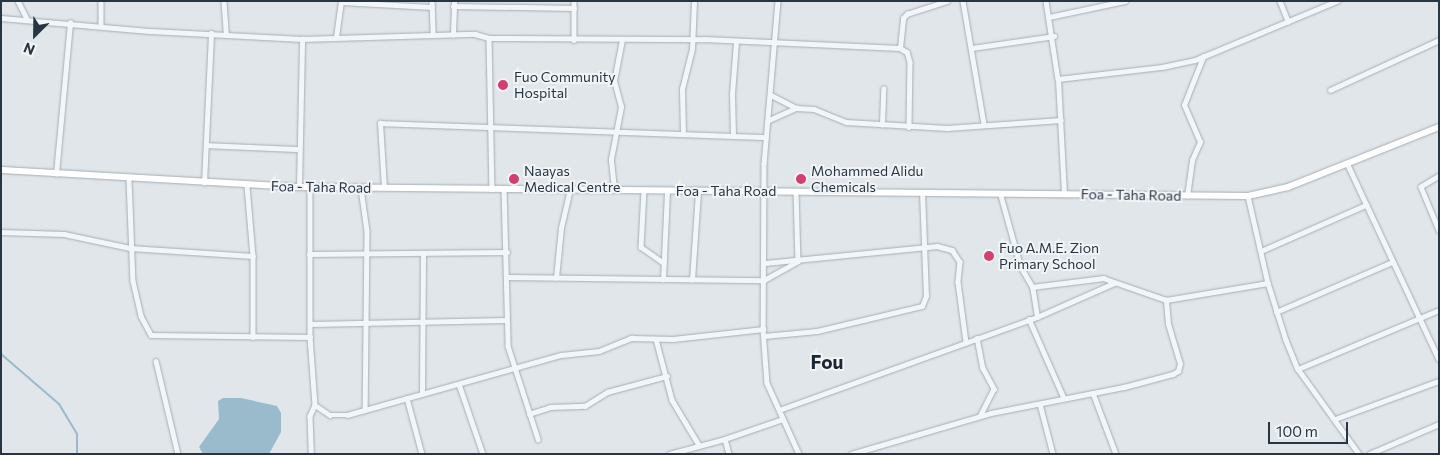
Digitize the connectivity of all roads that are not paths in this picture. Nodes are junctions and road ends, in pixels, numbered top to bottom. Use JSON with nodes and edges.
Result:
{"nodes":[{"id":1,"x":18,"y":1,"type":"edge"},
{"id":2,"x":101,"y":1,"type":"edge"},
{"id":3,"x":224,"y":1,"type":"edge"},
{"id":4,"x":432,"y":1,"type":"edge"},
{"id":5,"x":574,"y":1,"type":"edge"},
{"id":6,"x":694,"y":1,"type":"edge"},
{"id":7,"x":778,"y":1,"type":"edge"},
{"id":8,"x":947,"y":1,"type":"edge"},
{"id":9,"x":963,"y":1,"type":"edge"},
{"id":10,"x":1046,"y":1,"type":"edge"},
{"id":11,"x":1125,"y":1,"type":"edge"},
{"id":12,"x":1280,"y":1,"type":"edge"},
{"id":13,"x":1337,"y":1,"type":"edge"},
{"id":14,"x":341,"y":2,"type":"edge"},
{"id":15,"x":454,"y":4,"type":"edge"},
{"id":16,"x":432,"y":7,"type":"junction"},
{"id":17,"x":574,"y":8,"type":"junction"},
{"id":18,"x":1049,"y":17,"type":"junction"},
{"id":19,"x":1,"y":18,"type":"edge"},
{"id":20,"x":27,"y":19,"type":"junction"},
{"id":21,"x":1288,"y":21,"type":"junction"},
{"id":22,"x":70,"y":23,"type":"junction"},
{"id":23,"x":101,"y":26,"type":"junction"},
{"id":24,"x":211,"y":33,"type":"junction"},
{"id":25,"x":226,"y":34,"type":"junction"},
{"id":26,"x":433,"y":35,"type":"junction"},
{"id":27,"x":453,"y":35,"type":"junction"},
{"id":28,"x":1054,"y":36,"type":"junction"},
{"id":29,"x":336,"y":37,"type":"junction"},
{"id":30,"x":489,"y":38,"type":"junction"},
{"id":31,"x":302,"y":39,"type":"junction"},
{"id":32,"x":574,"y":40,"type":"junction"},
{"id":33,"x":622,"y":40,"type":"junction"},
{"id":34,"x":692,"y":40,"type":"junction"},
{"id":35,"x":1439,"y":40,"type":"edge"},
{"id":36,"x":736,"y":42,"type":"junction"},
{"id":37,"x":773,"y":43,"type":"junction"},
{"id":38,"x":900,"y":48,"type":"junction"},
{"id":39,"x":972,"y":48,"type":"junction"},
{"id":40,"x":1203,"y":57,"type":"junction"},
{"id":41,"x":1058,"y":79,"type":"junction"},
{"id":42,"x":883,"y":89,"type":"dead end"},
{"id":43,"x":1330,"y":90,"type":"dead end"},
{"id":44,"x":771,"y":95,"type":"junction"},
{"id":45,"x":796,"y":108,"type":"junction"},
{"id":46,"x":769,"y":120,"type":"junction"},
{"id":47,"x":1061,"y":120,"type":"junction"},
{"id":48,"x":984,"y":124,"type":"junction"},
{"id":49,"x":882,"y":125,"type":"junction"},
{"id":50,"x":490,"y":126,"type":"junction"},
{"id":51,"x":909,"y":127,"type":"junction"},
{"id":52,"x":1439,"y":127,"type":"edge"},
{"id":53,"x":614,"y":130,"type":"junction"},
{"id":54,"x":684,"y":134,"type":"junction"},
{"id":55,"x":733,"y":136,"type":"junction"},
{"id":56,"x":766,"y":137,"type":"junction"},
{"id":57,"x":206,"y":145,"type":"junction"},
{"id":58,"x":299,"y":149,"type":"junction"},
{"id":59,"x":1348,"y":165,"type":"junction"},
{"id":60,"x":1,"y":170,"type":"edge"},
{"id":61,"x":56,"y":174,"type":"junction"},
{"id":62,"x":1439,"y":176,"type":"edge"},
{"id":63,"x":129,"y":179,"type":"junction"},
{"id":64,"x":204,"y":184,"type":"junction"},
{"id":65,"x":247,"y":186,"type":"junction"},
{"id":66,"x":299,"y":187,"type":"junction"},
{"id":67,"x":310,"y":187,"type":"junction"},
{"id":68,"x":362,"y":188,"type":"junction"},
{"id":69,"x":384,"y":188,"type":"junction"},
{"id":70,"x":492,"y":188,"type":"junction"},
{"id":71,"x":504,"y":188,"type":"junction"},
{"id":72,"x":614,"y":189,"type":"junction"},
{"id":73,"x":570,"y":190,"type":"junction"},
{"id":74,"x":644,"y":190,"type":"junction"},
{"id":75,"x":764,"y":190,"type":"junction"},
{"id":76,"x":667,"y":191,"type":"junction"},
{"id":77,"x":796,"y":191,"type":"junction"},
{"id":78,"x":698,"y":192,"type":"junction"},
{"id":79,"x":922,"y":194,"type":"junction"},
{"id":80,"x":1000,"y":194,"type":"junction"},
{"id":81,"x":1064,"y":194,"type":"junction"},
{"id":82,"x":1187,"y":196,"type":"junction"},
{"id":83,"x":1248,"y":196,"type":"junction"},
{"id":84,"x":1366,"y":205,"type":"junction"},
{"id":85,"x":1439,"y":230,"type":"edge"},
{"id":86,"x":1,"y":232,"type":"edge"},
{"id":87,"x":130,"y":248,"type":"junction"},
{"id":88,"x":924,"y":249,"type":"junction"},
{"id":89,"x":1261,"y":251,"type":"junction"},
{"id":90,"x":507,"y":252,"type":"junction"},
{"id":91,"x":309,"y":254,"type":"junction"},
{"id":92,"x":366,"y":254,"type":"junction"},
{"id":93,"x":423,"y":254,"type":"junction"},
{"id":94,"x":253,"y":256,"type":"junction"},
{"id":95,"x":798,"y":261,"type":"junction"},
{"id":96,"x":1392,"y":262,"type":"junction"},
{"id":97,"x":664,"y":263,"type":"junction"},
{"id":98,"x":765,"y":263,"type":"junction"},
{"id":99,"x":508,"y":276,"type":"junction"},
{"id":100,"x":556,"y":278,"type":"junction"},
{"id":101,"x":664,"y":280,"type":"junction"},
{"id":102,"x":692,"y":280,"type":"junction"},
{"id":103,"x":764,"y":280,"type":"junction"},
{"id":104,"x":1114,"y":282,"type":"junction"},
{"id":105,"x":1268,"y":283,"type":"junction"},
{"id":106,"x":1032,"y":287,"type":"junction"},
{"id":107,"x":1166,"y":300,"type":"junction"},
{"id":108,"x":1439,"y":310,"type":"edge"},
{"id":109,"x":1276,"y":312,"type":"junction"},
{"id":110,"x":1037,"y":317,"type":"junction"},
{"id":111,"x":1029,"y":319,"type":"junction"},
{"id":112,"x":1418,"y":319,"type":"junction"},
{"id":113,"x":506,"y":320,"type":"junction"},
{"id":114,"x":311,"y":324,"type":"junction"},
{"id":115,"x":365,"y":324,"type":"junction"},
{"id":116,"x":422,"y":324,"type":"junction"},
{"id":117,"x":763,"y":329,"type":"junction"},
{"id":118,"x":310,"y":336,"type":"junction"},
{"id":119,"x":764,"y":336,"type":"junction"},
{"id":120,"x":253,"y":337,"type":"junction"},
{"id":121,"x":977,"y":338,"type":"junction"},
{"id":122,"x":656,"y":339,"type":"junction"},
{"id":123,"x":966,"y":342,"type":"junction"},
{"id":124,"x":1439,"y":359,"type":"edge"},
{"id":125,"x":156,"y":361,"type":"dead end"},
{"id":126,"x":513,"y":367,"type":"junction"},
{"id":127,"x":1298,"y":369,"type":"junction"},
{"id":128,"x":667,"y":376,"type":"junction"},
{"id":129,"x":1439,"y":381,"type":"edge"},
{"id":130,"x":459,"y":384,"type":"junction"},
{"id":131,"x":1093,"y":393,"type":"junction"},
{"id":132,"x":422,"y":394,"type":"junction"},
{"id":133,"x":407,"y":398,"type":"junction"},
{"id":134,"x":1064,"y":398,"type":"junction"},
{"id":135,"x":1040,"y":404,"type":"junction"},
{"id":136,"x":315,"y":405,"type":"junction"},
{"id":137,"x":365,"y":410,"type":"junction"},
{"id":138,"x":779,"y":410,"type":"junction"},
{"id":139,"x":529,"y":414,"type":"junction"},
{"id":140,"x":980,"y":416,"type":"junction"},
{"id":141,"x":783,"y":419,"type":"junction"},
{"id":142,"x":1335,"y":419,"type":"junction"},
{"id":143,"x":1439,"y":424,"type":"edge"},
{"id":144,"x":538,"y":439,"type":"dead end"},
{"id":145,"x":725,"y":439,"type":"junction"},
{"id":146,"x":699,"y":445,"type":"junction"},
{"id":147,"x":178,"y":454,"type":"edge"},
{"id":148,"x":311,"y":454,"type":"edge"},
{"id":149,"x":422,"y":454,"type":"edge"},
{"id":150,"x":483,"y":454,"type":"edge"},
{"id":151,"x":669,"y":454,"type":"edge"},
{"id":152,"x":729,"y":454,"type":"edge"},
{"id":153,"x":799,"y":454,"type":"edge"},
{"id":154,"x":851,"y":454,"type":"edge"},
{"id":155,"x":1053,"y":454,"type":"edge"},
{"id":156,"x":1116,"y":454,"type":"edge"},
{"id":157,"x":1359,"y":454,"type":"edge"},
{"id":158,"x":1369,"y":454,"type":"edge"}],
"edges":[{"from":1,"to":20,"type":"street"},
{"from":2,"to":23,"type":"street"},
{"from":3,"to":25,"type":"street"},
{"from":4,"to":16,"type":"street"},
{"from":5,"to":17,"type":"street"},
{"from":6,"to":34,"type":"street"},
{"from":7,"to":37,"type":"street"},
{"from":8,"to":38,"type":"street"},
{"from":9,"to":39,"type":"street"},
{"from":10,"to":18,"type":"street"},
{"from":11,"to":18,"type":"street"},
{"from":12,"to":21,"type":"street"},
{"from":13,"to":21,"type":"street"},
{"from":14,"to":16,"type":"street"},
{"from":14,"to":29,"type":"street"},
{"from":15,"to":17,"type":"street"},
{"from":15,"to":27,"type":"street"},
{"from":16,"to":26,"type":"street"},
{"from":17,"to":32,"type":"street"},
{"from":18,"to":28,"type":"street"},
{"from":19,"to":20,"type":"street"},
{"from":20,"to":22,"type":"street"},
{"from":21,"to":40,"type":"street"},
{"from":22,"to":23,"type":"street"},
{"from":22,"to":61,"type":"street"},
{"from":23,"to":24,"type":"street"},
{"from":24,"to":25,"type":"street"},
{"from":24,"to":57,"type":"street"},
{"from":25,"to":31,"type":"street"},
{"from":26,"to":27,"type":"street"},
{"from":26,"to":29,"type":"street"},
{"from":27,"to":30,"type":"street"},
{"from":28,"to":39,"type":"street"},
{"from":28,"to":41,"type":"street"},
{"from":29,"to":31,"type":"street"},
{"from":30,"to":32,"type":"street"},
{"from":30,"to":50,"type":"street"},
{"from":31,"to":58,"type":"street"},
{"from":32,"to":33,"type":"street"},
{"from":33,"to":34,"type":"street"},
{"from":33,"to":53,"type":"street"},
{"from":34,"to":36,"type":"street"},
{"from":34,"to":54,"type":"street"},
{"from":35,"to":43,"type":"street"},
{"from":36,"to":37,"type":"street"},
{"from":36,"to":55,"type":"street"},
{"from":37,"to":38,"type":"street"},
{"from":37,"to":44,"type":"street"},
{"from":38,"to":51,"type":"street"},
{"from":39,"to":48,"type":"street"},
{"from":40,"to":41,"type":"street"},
{"from":40,"to":82,"type":"street"},
{"from":41,"to":47,"type":"street"},
{"from":42,"to":49,"type":"street"},
{"from":44,"to":45,"type":"street"},
{"from":44,"to":46,"type":"street"},
{"from":45,"to":46,"type":"street"},
{"from":45,"to":49,"type":"street"},
{"from":46,"to":56,"type":"street"},
{"from":47,"to":48,"type":"street"},
{"from":47,"to":81,"type":"street"},
{"from":48,"to":51,"type":"street"},
{"from":49,"to":51,"type":"street"},
{"from":50,"to":53,"type":"street"},
{"from":50,"to":69,"type":"street"},
{"from":50,"to":70,"type":"street"},
{"from":52,"to":59,"type":"street","name":"Foa - Taha Road"},
{"from":53,"to":54,"type":"street"},
{"from":53,"to":72,"type":"street"},
{"from":54,"to":55,"type":"street"},
{"from":55,"to":56,"type":"street"},
{"from":56,"to":75,"type":"street"},
{"from":57,"to":58,"type":"street"},
{"from":57,"to":64,"type":"street"},
{"from":58,"to":66,"type":"street"},
{"from":59,"to":83,"type":"street","name":"Foa - Taha Road"},
{"from":59,"to":84,"type":"street"},
{"from":60,"to":61,"type":"street","name":"Foa - Taha Road"},
{"from":61,"to":63,"type":"street","name":"Foa - Taha Road"},
{"from":62,"to":85,"type":"street"},
{"from":63,"to":64,"type":"street","name":"Foa - Taha Road"},
{"from":63,"to":87,"type":"street"},
{"from":64,"to":65,"type":"street","name":"Foa - Taha Road"},
{"from":65,"to":66,"type":"street","name":"Foa - Taha Road"},
{"from":65,"to":94,"type":"street"},
{"from":66,"to":67,"type":"street","name":"Foa - Taha Road"},
{"from":67,"to":68,"type":"street","name":"Foa - Taha Road"},
{"from":67,"to":91,"type":"street"},
{"from":68,"to":69,"type":"street","name":"Foa - Taha Road"},
{"from":68,"to":92,"type":"street"},
{"from":69,"to":70,"type":"street","name":"Foa - Taha Road"},
{"from":70,"to":71,"type":"street","name":"Foa - Taha Road"},
{"from":71,"to":73,"type":"street","name":"Foa - Taha Road"},
{"from":71,"to":90,"type":"street"},
{"from":72,"to":73,"type":"street","name":"Foa - Taha Road"},
{"from":72,"to":74,"type":"street","name":"Foa - Taha Road"},
{"from":73,"to":100,"type":"street"},
{"from":74,"to":76,"type":"street","name":"Foa - Taha Road"},
{"from":74,"to":97,"type":"street"},
{"from":75,"to":77,"type":"street","name":"Foa - Taha Road"},
{"from":75,"to":78,"type":"street","name":"Foa - Taha Road"},
{"from":75,"to":98,"type":"street"},
{"from":76,"to":78,"type":"street","name":"Foa - Taha Road"},
{"from":76,"to":97,"type":"street"},
{"from":77,"to":79,"type":"street","name":"Foa - Taha Road"},
{"from":77,"to":95,"type":"street"},
{"from":78,"to":102,"type":"street"},
{"from":79,"to":80,"type":"street","name":"Foa - Taha Road"},
{"from":79,"to":88,"type":"street"},
{"from":80,"to":81,"type":"street","name":"Foa - Taha Road"},
{"from":80,"to":106,"type":"street"},
{"from":81,"to":82,"type":"street","name":"Foa - Taha Road"},
{"from":82,"to":83,"type":"street","name":"Foa - Taha Road"},
{"from":83,"to":89,"type":"street"},
{"from":84,"to":89,"type":"street"},
{"from":84,"to":96,"type":"street"},
{"from":86,"to":87,"type":"street"},
{"from":87,"to":94,"type":"street"},
{"from":87,"to":120,"type":"street"},
{"from":88,"to":95,"type":"street"},
{"from":88,"to":119,"type":"street"},
{"from":88,"to":123,"type":"street"},
{"from":89,"to":105,"type":"street"},
{"from":90,"to":93,"type":"street"},
{"from":90,"to":99,"type":"street"},
{"from":91,"to":92,"type":"street"},
{"from":91,"to":114,"type":"street"},
{"from":92,"to":93,"type":"street"},
{"from":92,"to":115,"type":"street"},
{"from":93,"to":116,"type":"street"},
{"from":94,"to":120,"type":"street"},
{"from":95,"to":98,"type":"street"},
{"from":95,"to":103,"type":"street"},
{"from":96,"to":109,"type":"street"},
{"from":96,"to":112,"type":"street"},
{"from":97,"to":101,"type":"street"},
{"from":98,"to":103,"type":"street"},
{"from":99,"to":100,"type":"street"},
{"from":99,"to":113,"type":"street"},
{"from":100,"to":101,"type":"street"},
{"from":101,"to":102,"type":"street"},
{"from":102,"to":103,"type":"street"},
{"from":103,"to":117,"type":"street"},
{"from":104,"to":106,"type":"street"},
{"from":104,"to":107,"type":"street"},
{"from":104,"to":110,"type":"street"},
{"from":105,"to":107,"type":"street"},
{"from":105,"to":109,"type":"street"},
{"from":106,"to":110,"type":"street"},
{"from":107,"to":131,"type":"street"},
{"from":108,"to":112,"type":"street"},
{"from":109,"to":127,"type":"street"},
{"from":110,"to":111,"type":"street"},
{"from":111,"to":121,"type":"street"},
{"from":111,"to":134,"type":"street"},
{"from":112,"to":124,"type":"street"},
{"from":112,"to":127,"type":"street"},
{"from":113,"to":116,"type":"street"},
{"from":113,"to":126,"type":"street"},
{"from":114,"to":115,"type":"street"},
{"from":114,"to":118,"type":"street"},
{"from":115,"to":116,"type":"street"},
{"from":115,"to":137,"type":"street"},
{"from":116,"to":132,"type":"street"},
{"from":117,"to":119,"type":"street"},
{"from":117,"to":122,"type":"street"},
{"from":118,"to":120,"type":"street"},
{"from":118,"to":136,"type":"street"},
{"from":119,"to":138,"type":"street"},
{"from":121,"to":123,"type":"street"},
{"from":121,"to":140,"type":"street"},
{"from":122,"to":126,"type":"street"},
{"from":122,"to":128,"type":"street"},
{"from":123,"to":138,"type":"street"},
{"from":125,"to":147,"type":"street"},
{"from":126,"to":130,"type":"street"},
{"from":126,"to":139,"type":"street"},
{"from":127,"to":142,"type":"street"},
{"from":128,"to":139,"type":"street"},
{"from":128,"to":146,"type":"street"},
{"from":129,"to":142,"type":"street"},
{"from":130,"to":132,"type":"street"},
{"from":130,"to":150,"type":"street"},
{"from":131,"to":134,"type":"street"},
{"from":131,"to":156,"type":"street"},
{"from":132,"to":133,"type":"street"},
{"from":133,"to":137,"type":"street"},
{"from":133,"to":149,"type":"street"},
{"from":134,"to":135,"type":"street"},
{"from":135,"to":140,"type":"street"},
{"from":135,"to":155,"type":"street"},
{"from":136,"to":137,"type":"street"},
{"from":136,"to":148,"type":"street"},
{"from":138,"to":141,"type":"street"},
{"from":139,"to":144,"type":"street"},
{"from":140,"to":154,"type":"street"},
{"from":141,"to":145,"type":"street"},
{"from":141,"to":153,"type":"street"},
{"from":142,"to":157,"type":"street"},
{"from":143,"to":158,"type":"street"},
{"from":145,"to":146,"type":"street"},
{"from":145,"to":152,"type":"street"},
{"from":146,"to":151,"type":"street"}]}
